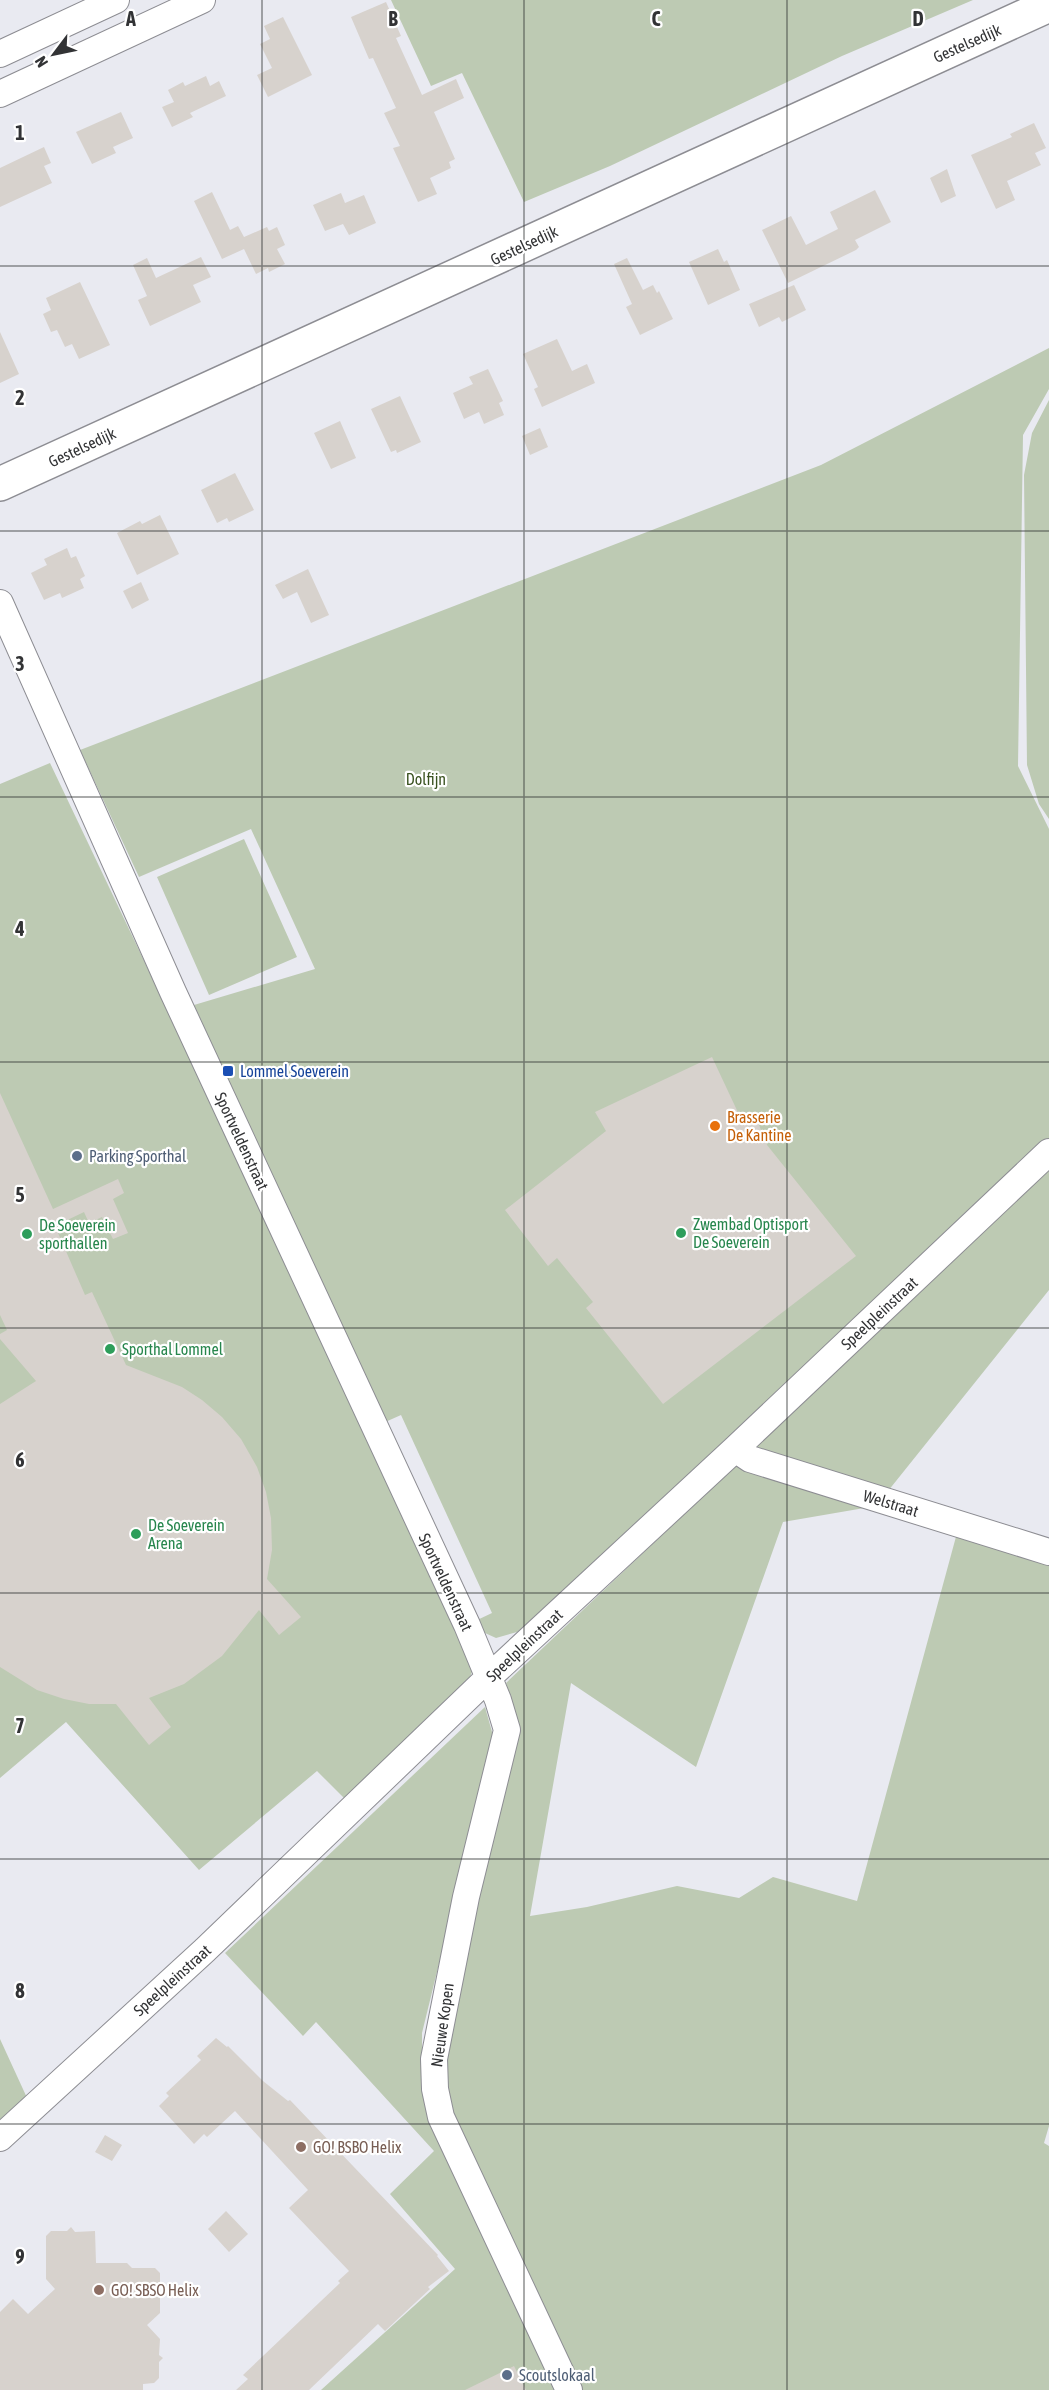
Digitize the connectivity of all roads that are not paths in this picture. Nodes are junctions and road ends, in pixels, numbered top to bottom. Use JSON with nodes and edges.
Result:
{"nodes":[{"id":1,"x":116,"y":0,"type":"edge"},
{"id":2,"x":191,"y":1,"type":"edge"},
{"id":3,"x":1049,"y":6,"type":"edge"},
{"id":4,"x":0,"y":54,"type":"edge"},
{"id":5,"x":0,"y":94,"type":"edge"},
{"id":6,"x":0,"y":484,"type":"edge"},
{"id":7,"x":0,"y":603,"type":"edge"},
{"id":8,"x":1049,"y":1152,"type":"edge"},
{"id":9,"x":735,"y":1449,"type":"junction"},
{"id":10,"x":1049,"y":1552,"type":"edge"},
{"id":11,"x":488,"y":1678,"type":"junction"},
{"id":12,"x":0,"y":2138,"type":"edge"},
{"id":13,"x":569,"y":2390,"type":"edge"}],
"edges":[{"from":1,"to":4,"type":"street"},
{"from":2,"to":5,"type":"street"},
{"from":3,"to":6,"type":"main road","name":"Gestelsedijk"},
{"from":7,"to":11,"type":"street","name":"Sportveldenstraat"},
{"from":8,"to":9,"type":"street","name":"Speelpleinstraat"},
{"from":9,"to":10,"type":"street","name":"Welstraat"},
{"from":9,"to":11,"type":"street","name":"Speelpleinstraat"},
{"from":11,"to":12,"type":"street","name":"Speelpleinstraat"},
{"from":11,"to":13,"type":"street","name":"Nieuwe Kopen"}]}
